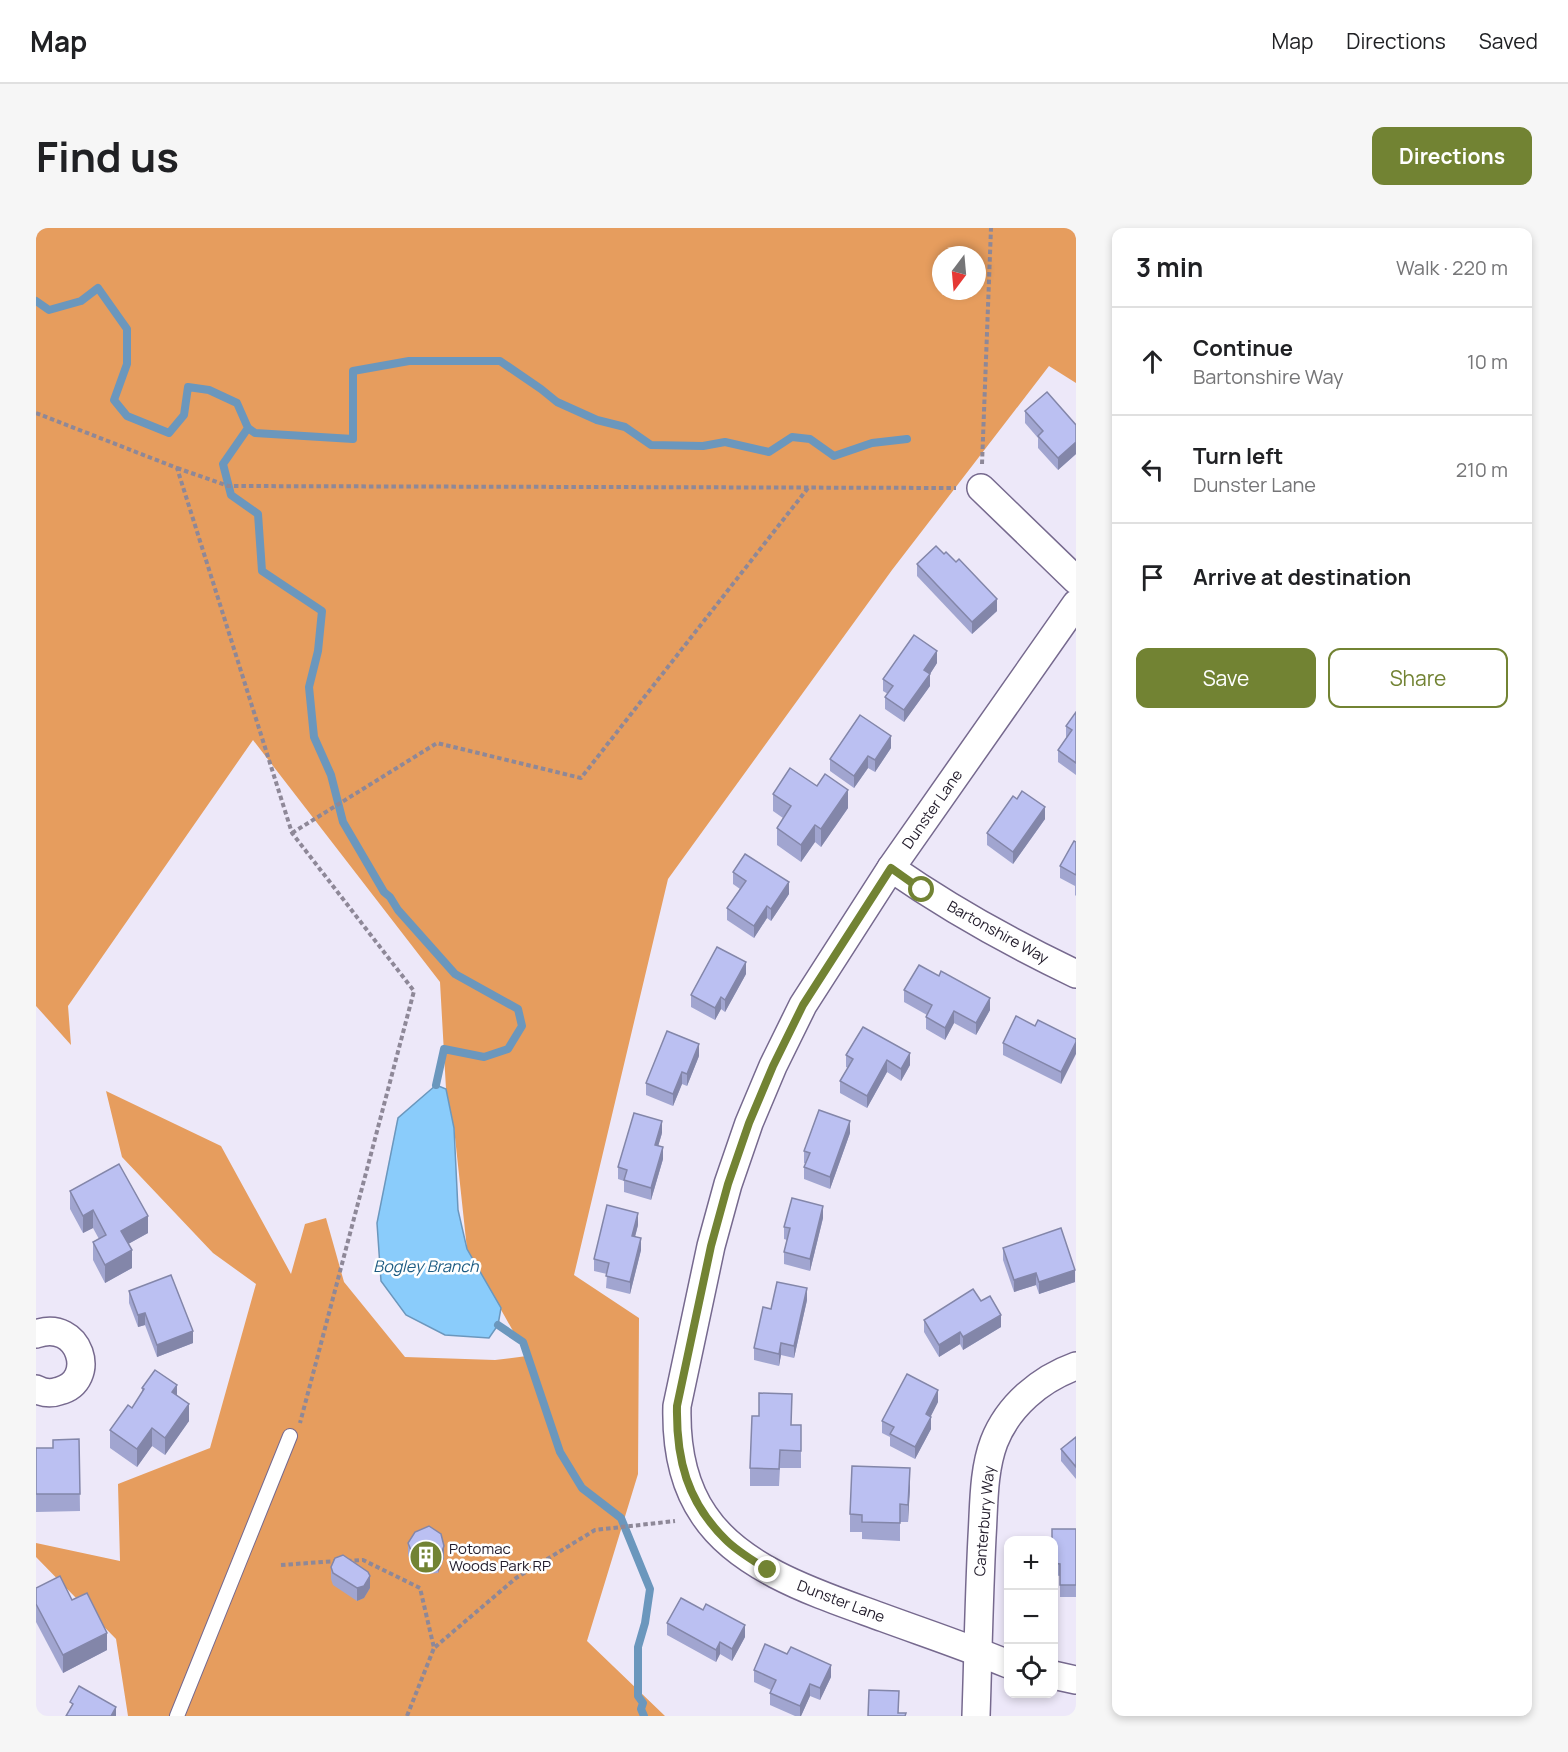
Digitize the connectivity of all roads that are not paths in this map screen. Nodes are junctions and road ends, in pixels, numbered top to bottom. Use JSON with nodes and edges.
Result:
{"nodes":[{"id":1,"x":981,"y":488,"type":"road end"},
{"id":2,"x":1076,"y":580,"type":"edge"},
{"id":3,"x":1076,"y":604,"type":"edge"},
{"id":4,"x":891,"y":868,"type":"junction"},
{"id":5,"x":1076,"y":974,"type":"edge"},
{"id":6,"x":37,"y":1328,"type":"edge"},
{"id":7,"x":1076,"y":1366,"type":"edge"},
{"id":8,"x":36,"y":1389,"type":"edge"},
{"id":9,"x":294,"y":1435,"type":"road end"},
{"id":10,"x":979,"y":1652,"type":"junction"},
{"id":11,"x":1004,"y":1662,"type":"edge"},
{"id":12,"x":1058,"y":1676,"type":"edge"},
{"id":13,"x":1076,"y":1680,"type":"edge"},
{"id":14,"x":177,"y":1716,"type":"edge"},
{"id":15,"x":976,"y":1716,"type":"edge"}],
"edges":[{"from":1,"to":2,"type":"street"},
{"from":3,"to":4,"type":"street","name":"Dunster Lane"},
{"from":4,"to":5,"type":"street","name":"Bartonshire Way"},
{"from":4,"to":10,"type":"street","name":"Dunster Lane"},
{"from":6,"to":8,"type":"street"},
{"from":7,"to":10,"type":"street","name":"Canterbury Way"},
{"from":9,"to":14,"type":"lane"},
{"from":10,"to":11,"type":"street","name":"Dunster Lane"},
{"from":10,"to":15,"type":"street","name":"Canterbury Way"},
{"from":12,"to":13,"type":"street"}]}
